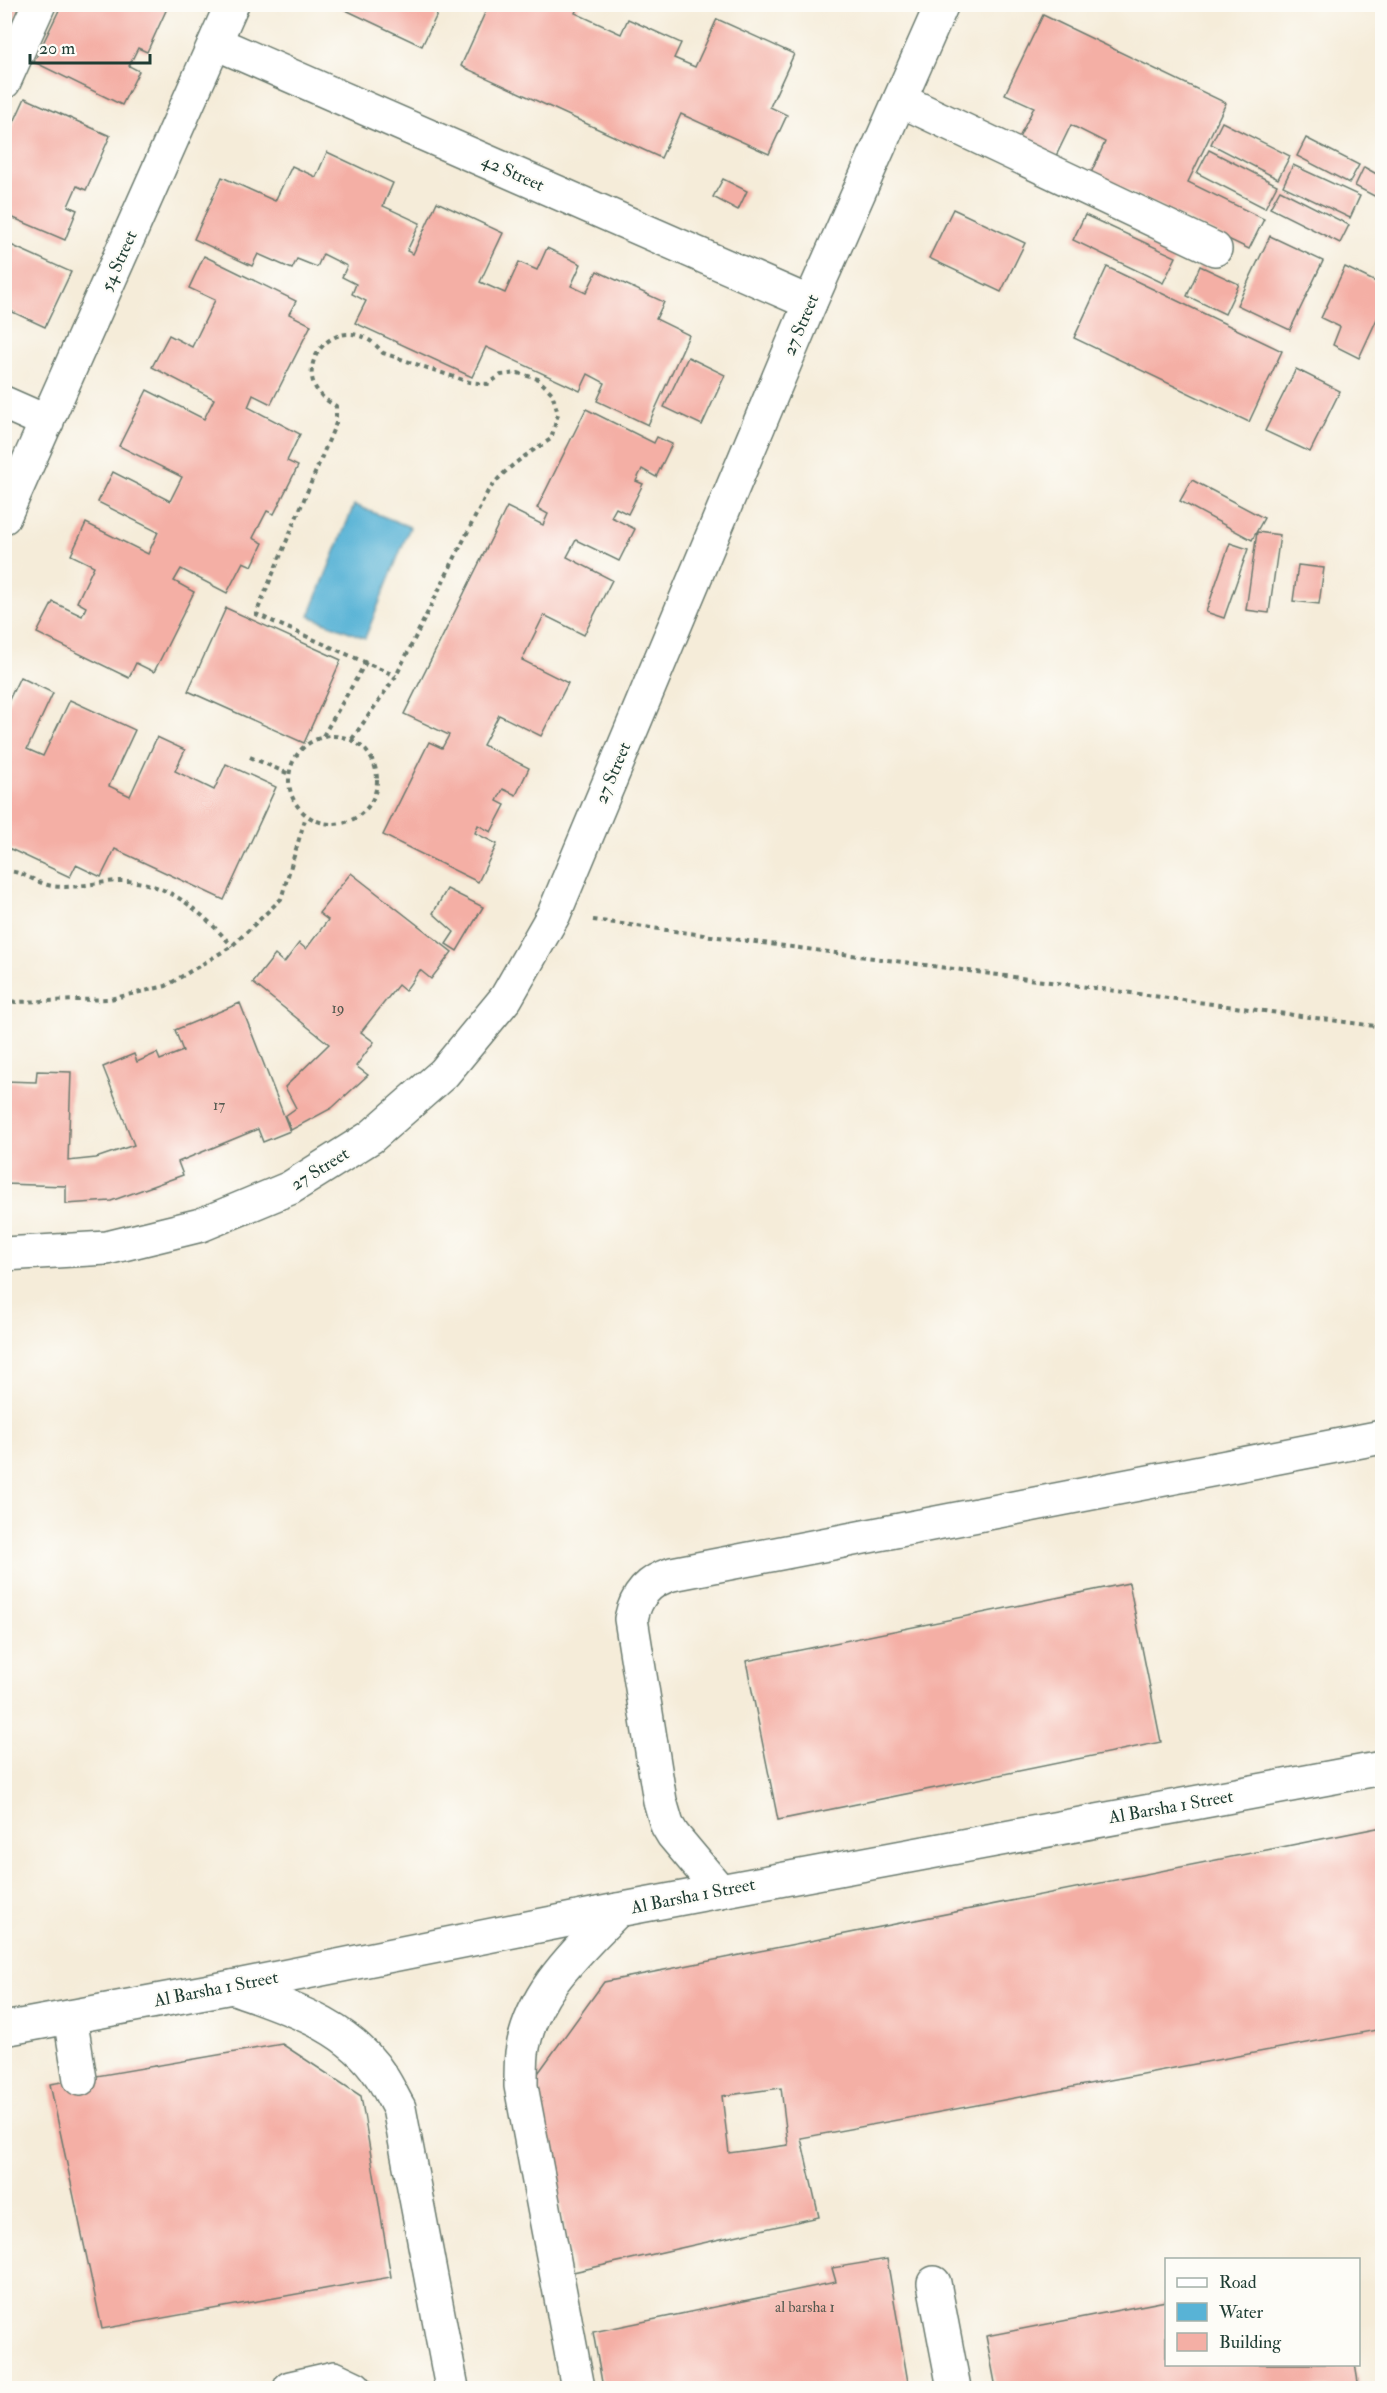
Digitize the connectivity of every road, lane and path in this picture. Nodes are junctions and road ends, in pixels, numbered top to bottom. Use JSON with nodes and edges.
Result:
{"nodes":[{"id":1,"x":39,"y":4,"type":"edge"},
{"id":2,"x":232,"y":4,"type":"edge"},
{"id":3,"x":942,"y":4,"type":"edge"},
{"id":4,"x":216,"y":43,"type":"junction"},
{"id":5,"x":4,"y":82,"type":"edge"},
{"id":6,"x":900,"y":100,"type":"junction"},
{"id":7,"x":1215,"y":249,"type":"dead end"},
{"id":8,"x":810,"y":303,"type":"junction"},
{"id":9,"x":4,"y":403,"type":"edge"},
{"id":10,"x":4,"y":427,"type":"edge"},
{"id":11,"x":42,"y":433,"type":"junction"},
{"id":12,"x":4,"y":517,"type":"edge"},
{"id":13,"x":366,"y":662,"type":"junction"},
{"id":14,"x":396,"y":676,"type":"junction"},
{"id":15,"x":322,"y":736,"type":"junction"},
{"id":16,"x":352,"y":739,"type":"junction"},
{"id":17,"x":250,"y":757,"type":"dead end"},
{"id":18,"x":289,"y":774,"type":"junction"},
{"id":19,"x":306,"y":816,"type":"junction"},
{"id":20,"x":4,"y":871,"type":"edge"},
{"id":21,"x":554,"y":914,"type":"junction"},
{"id":22,"x":232,"y":946,"type":"junction"},
{"id":23,"x":4,"y":998,"type":"edge"},
{"id":24,"x":1383,"y":1027,"type":"edge"},
{"id":25,"x":4,"y":1254,"type":"edge"},
{"id":26,"x":1383,"y":1437,"type":"edge"},
{"id":27,"x":1383,"y":1768,"type":"edge"},
{"id":28,"x":720,"y":1891,"type":"junction"},
{"id":29,"x":618,"y":1910,"type":"junction"},
{"id":30,"x":232,"y":1986,"type":"junction"},
{"id":31,"x":70,"y":2017,"type":"junction"},
{"id":32,"x":4,"y":2029,"type":"edge"},
{"id":33,"x":80,"y":2079,"type":"dead end"},
{"id":34,"x":934,"y":2283,"type":"dead end"},
{"id":35,"x":290,"y":2388,"type":"edge"},
{"id":36,"x":355,"y":2388,"type":"edge"},
{"id":37,"x":452,"y":2388,"type":"edge"},
{"id":38,"x":578,"y":2388,"type":"edge"},
{"id":39,"x":954,"y":2388,"type":"edge"}],
"edges":[{"from":1,"to":5,"type":"street"},
{"from":2,"to":4,"type":"street","name":"54 Street"},
{"from":3,"to":6,"type":"street","name":"27 Street"},
{"from":4,"to":8,"type":"street","name":"42 Street"},
{"from":4,"to":11,"type":"street","name":"54 Street"},
{"from":6,"to":7,"type":"street"},
{"from":6,"to":8,"type":"street","name":"27 Street"},
{"from":8,"to":21,"type":"street","name":"27 Street"},
{"from":9,"to":11,"type":"street"},
{"from":10,"to":11,"type":"street"},
{"from":11,"to":12,"type":"street","name":"54 Street"},
{"from":13,"to":14,"type":"path"},
{"from":13,"to":14,"type":"path"},
{"from":13,"to":15,"type":"path"},
{"from":14,"to":16,"type":"path"},
{"from":15,"to":16,"type":"path"},
{"from":15,"to":18,"type":"path"},
{"from":16,"to":19,"type":"path"},
{"from":17,"to":18,"type":"path"},
{"from":18,"to":19,"type":"path"},
{"from":19,"to":22,"type":"path"},
{"from":20,"to":22,"type":"path"},
{"from":21,"to":24,"type":"path"},
{"from":21,"to":25,"type":"street","name":"27 Street"},
{"from":22,"to":23,"type":"path"},
{"from":26,"to":28,"type":"street"},
{"from":27,"to":28,"type":"street","name":"Al Barsha 1 Street"},
{"from":28,"to":29,"type":"street","name":"Al Barsha 1 Street"},
{"from":29,"to":30,"type":"street","name":"Al Barsha 1 Street"},
{"from":29,"to":38,"type":"street"},
{"from":30,"to":31,"type":"street","name":"Al Barsha 1 Street"},
{"from":30,"to":37,"type":"street"},
{"from":31,"to":32,"type":"street","name":"Al Barsha 1 Street"},
{"from":31,"to":33,"type":"street"},
{"from":34,"to":39,"type":"street"},
{"from":35,"to":36,"type":"street"}]}
